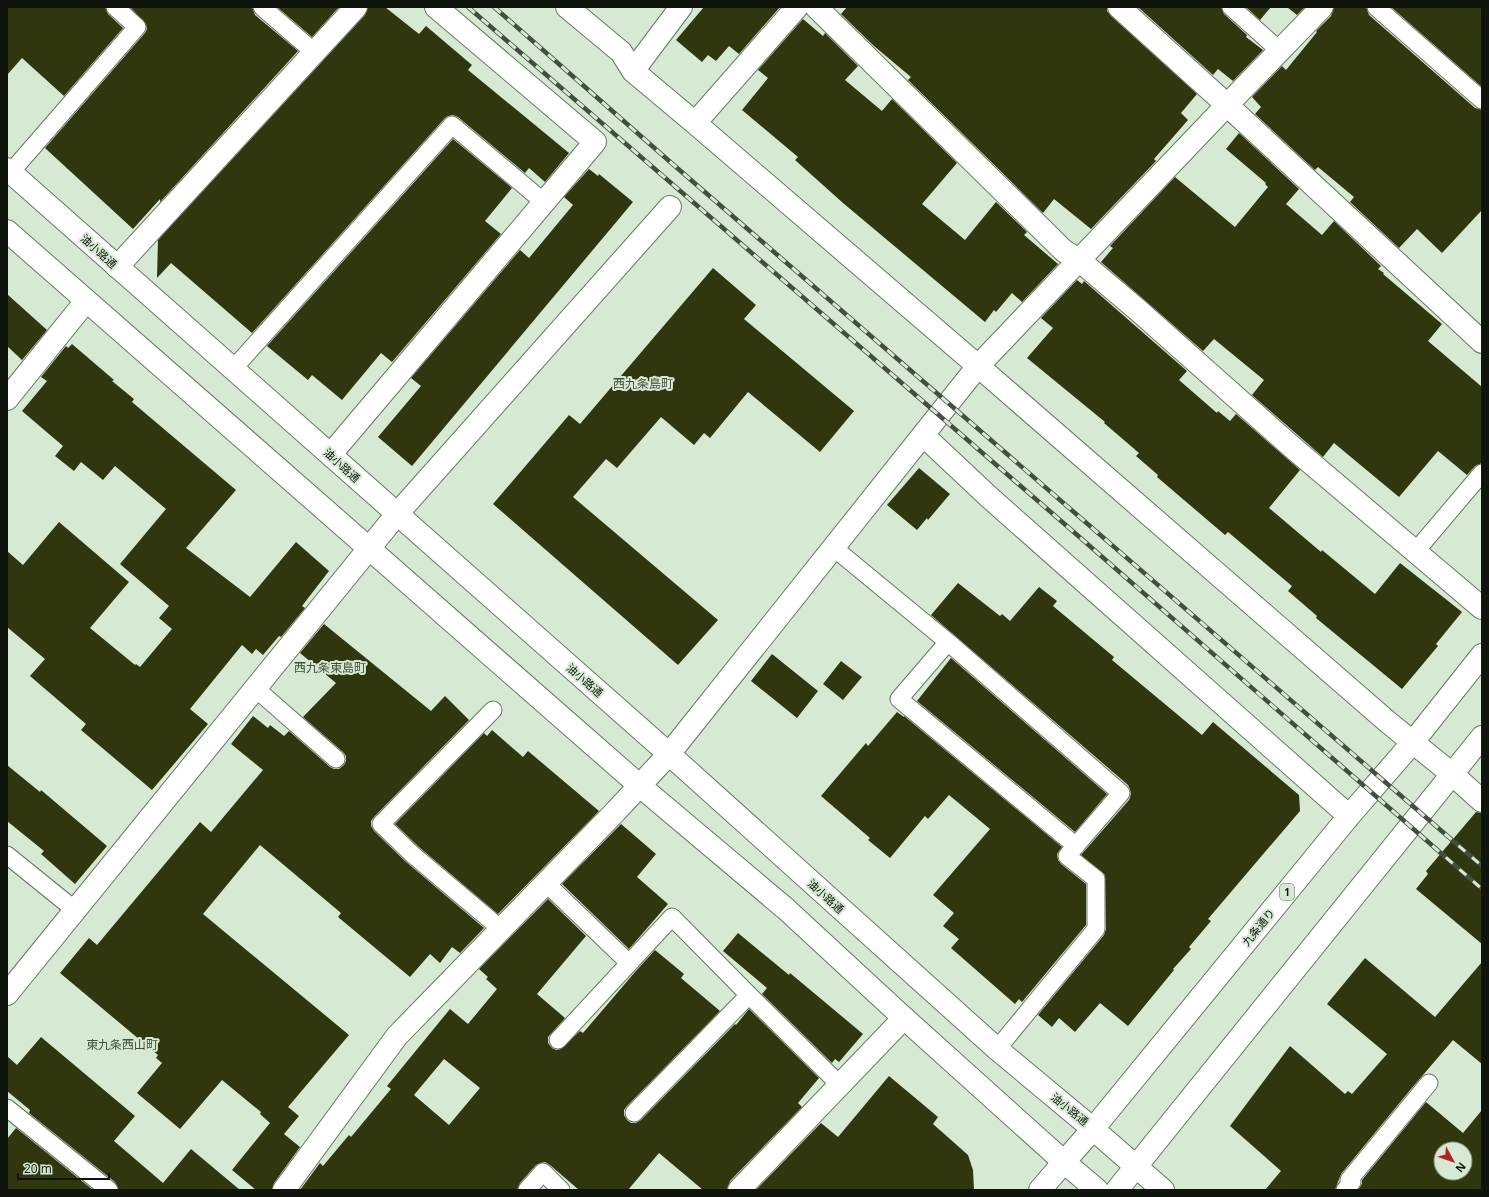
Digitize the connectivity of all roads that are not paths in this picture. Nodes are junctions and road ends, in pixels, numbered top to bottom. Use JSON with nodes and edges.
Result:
{"nodes":[{"id":1,"x":116,"y":7,"type":"edge"},
{"id":2,"x":262,"y":7,"type":"edge"},
{"id":3,"x":356,"y":7,"type":"edge"},
{"id":4,"x":436,"y":7,"type":"edge"},
{"id":5,"x":567,"y":7,"type":"edge"},
{"id":6,"x":797,"y":7,"type":"edge"},
{"id":7,"x":816,"y":7,"type":"edge"},
{"id":8,"x":1119,"y":7,"type":"edge"},
{"id":9,"x":1231,"y":7,"type":"edge"},
{"id":10,"x":1322,"y":7,"type":"edge"},
{"id":11,"x":1376,"y":7,"type":"edge"},
{"id":12,"x":674,"y":10,"type":"edge"},
{"id":13,"x":1279,"y":50,"type":"junction"},
{"id":14,"x":314,"y":52,"type":"junction"},
{"id":15,"x":633,"y":71,"type":"junction"},
{"id":16,"x":1482,"y":100,"type":"edge"},
{"id":17,"x":1227,"y":104,"type":"junction"},
{"id":18,"x":695,"y":123,"type":"junction"},
{"id":19,"x":9,"y":170,"type":"edge"},
{"id":20,"x":544,"y":203,"type":"junction"},
{"id":21,"x":670,"y":207,"type":"dead end"},
{"id":22,"x":7,"y":231,"type":"edge"},
{"id":23,"x":1079,"y":260,"type":"junction"},
{"id":24,"x":117,"y":267,"type":"junction"},
{"id":25,"x":86,"y":301,"type":"junction"},
{"id":26,"x":1482,"y":342,"type":"edge"},
{"id":27,"x":978,"y":366,"type":"junction"},
{"id":28,"x":233,"y":369,"type":"junction"},
{"id":29,"x":7,"y":399,"type":"edge"},
{"id":30,"x":923,"y":435,"type":"junction"},
{"id":31,"x":331,"y":454,"type":"junction"},
{"id":32,"x":1482,"y":473,"type":"edge"},
{"id":33,"x":397,"y":514,"type":"junction"},
{"id":34,"x":369,"y":547,"type":"junction"},
{"id":35,"x":834,"y":548,"type":"junction"},
{"id":36,"x":1415,"y":552,"type":"junction"},
{"id":37,"x":1482,"y":608,"type":"edge"},
{"id":38,"x":948,"y":642,"type":"junction"},
{"id":39,"x":1482,"y":655,"type":"edge"},
{"id":40,"x":255,"y":688,"type":"junction"},
{"id":41,"x":493,"y":710,"type":"dead end"},
{"id":42,"x":1482,"y":737,"type":"edge"},
{"id":43,"x":1413,"y":742,"type":"junction"},
{"id":44,"x":669,"y":754,"type":"junction"},
{"id":45,"x":336,"y":759,"type":"dead end"},
{"id":46,"x":1452,"y":774,"type":"junction"},
{"id":47,"x":640,"y":786,"type":"junction"},
{"id":48,"x":1482,"y":801,"type":"edge"},
{"id":49,"x":1349,"y":816,"type":"junction"},
{"id":50,"x":1076,"y":846,"type":"junction"},
{"id":51,"x":7,"y":855,"type":"edge"},
{"id":52,"x":546,"y":883,"type":"junction"},
{"id":53,"x":75,"y":910,"type":"junction"},
{"id":54,"x":501,"y":929,"type":"junction"},
{"id":55,"x":629,"y":963,"type":"junction"},
{"id":56,"x":7,"y":994,"type":"edge"},
{"id":57,"x":749,"y":996,"type":"junction"},
{"id":58,"x":904,"y":1018,"type":"junction"},
{"id":59,"x":558,"y":1040,"type":"dead end"},
{"id":60,"x":997,"y":1049,"type":"junction"},
{"id":61,"x":1429,"y":1083,"type":"dead end"},
{"id":62,"x":840,"y":1085,"type":"junction"},
{"id":63,"x":7,"y":1108,"type":"edge"},
{"id":64,"x":634,"y":1113,"type":"dead end"},
{"id":65,"x":1093,"y":1129,"type":"junction"},
{"id":66,"x":1064,"y":1162,"type":"junction"},
{"id":67,"x":1137,"y":1167,"type":"junction"},
{"id":68,"x":109,"y":1190,"type":"edge"},
{"id":69,"x":284,"y":1190,"type":"edge"},
{"id":70,"x":527,"y":1190,"type":"edge"},
{"id":71,"x":561,"y":1190,"type":"edge"},
{"id":72,"x":739,"y":1190,"type":"edge"},
{"id":73,"x":1040,"y":1190,"type":"edge"},
{"id":74,"x":1097,"y":1190,"type":"edge"},
{"id":75,"x":1117,"y":1190,"type":"edge"},
{"id":76,"x":1163,"y":1190,"type":"edge"},
{"id":77,"x":1345,"y":1190,"type":"edge"}],
"edges":[{"from":1,"to":19,"type":"lane"},
{"from":2,"to":14,"type":"lane"},
{"from":3,"to":14,"type":"main road"},
{"from":4,"to":20,"type":"main road"},
{"from":5,"to":15,"type":"main road"},
{"from":6,"to":18,"type":"main road"},
{"from":7,"to":23,"type":"main road"},
{"from":8,"to":17,"type":"main road"},
{"from":9,"to":13,"type":"lane"},
{"from":10,"to":13,"type":"main road"},
{"from":11,"to":16,"type":"lane"},
{"from":12,"to":15,"type":"main road"},
{"from":13,"to":17,"type":"main road"},
{"from":14,"to":24,"type":"main road"},
{"from":15,"to":18,"type":"main road"},
{"from":17,"to":23,"type":"main road"},
{"from":17,"to":26,"type":"main road"},
{"from":18,"to":27,"type":"main road"},
{"from":19,"to":24,"type":"main road","name":"油小路通"},
{"from":20,"to":28,"type":"lane"},
{"from":20,"to":31,"type":"main road"},
{"from":21,"to":33,"type":"main road"},
{"from":22,"to":25,"type":"main road"},
{"from":23,"to":27,"type":"main road"},
{"from":23,"to":36,"type":"main road"},
{"from":24,"to":28,"type":"main road","name":"油小路通"},
{"from":25,"to":29,"type":"main road"},
{"from":25,"to":34,"type":"main road"},
{"from":27,"to":30,"type":"main road"},
{"from":27,"to":43,"type":"main road"},
{"from":28,"to":31,"type":"main road","name":"油小路通"},
{"from":30,"to":35,"type":"main road"},
{"from":30,"to":49,"type":"main road"},
{"from":31,"to":33,"type":"main road","name":"油小路通"},
{"from":32,"to":36,"type":"lane"},
{"from":33,"to":34,"type":"main road"},
{"from":33,"to":44,"type":"main road","name":"油小路通"},
{"from":34,"to":40,"type":"main road"},
{"from":34,"to":47,"type":"main road"},
{"from":35,"to":38,"type":"lane"},
{"from":35,"to":44,"type":"main road"},
{"from":36,"to":37,"type":"main road"},
{"from":38,"to":50,"type":"lane"},
{"from":38,"to":50,"type":"lane"},
{"from":39,"to":43,"type":"main road","name":"九条通り","number":"1"},
{"from":40,"to":45,"type":"lane"},
{"from":40,"to":53,"type":"main road"},
{"from":41,"to":54,"type":"lane"},
{"from":42,"to":46,"type":"main road"},
{"from":43,"to":46,"type":"main road"},
{"from":43,"to":49,"type":"main road","name":"九条通り","number":"1"},
{"from":44,"to":47,"type":"main road"},
{"from":44,"to":60,"type":"main road","name":"油小路通"},
{"from":46,"to":48,"type":"main road"},
{"from":46,"to":67,"type":"main road"},
{"from":47,"to":52,"type":"main road"},
{"from":47,"to":58,"type":"main road"},
{"from":49,"to":65,"type":"main road","name":"九条通り","number":"1"},
{"from":50,"to":60,"type":"lane"},
{"from":51,"to":53,"type":"lane"},
{"from":52,"to":54,"type":"main road"},
{"from":52,"to":55,"type":"lane"},
{"from":53,"to":56,"type":"main road"},
{"from":54,"to":69,"type":"main road"},
{"from":55,"to":57,"type":"lane"},
{"from":55,"to":59,"type":"lane"},
{"from":57,"to":62,"type":"lane"},
{"from":57,"to":64,"type":"lane"},
{"from":58,"to":62,"type":"main road"},
{"from":58,"to":66,"type":"main road"},
{"from":60,"to":65,"type":"main road","name":"油小路通"},
{"from":61,"to":77,"type":"lane"},
{"from":62,"to":72,"type":"main road"},
{"from":63,"to":68,"type":"lane"},
{"from":65,"to":66,"type":"main road","name":"九条通り","number":"1"},
{"from":65,"to":67,"type":"main road","name":"油小路通"},
{"from":66,"to":73,"type":"main road","name":"九条通り"},
{"from":66,"to":74,"type":"main road"},
{"from":67,"to":75,"type":"main road"},
{"from":67,"to":76,"type":"main road","name":"油小路通"},
{"from":70,"to":71,"type":"lane"}]}
